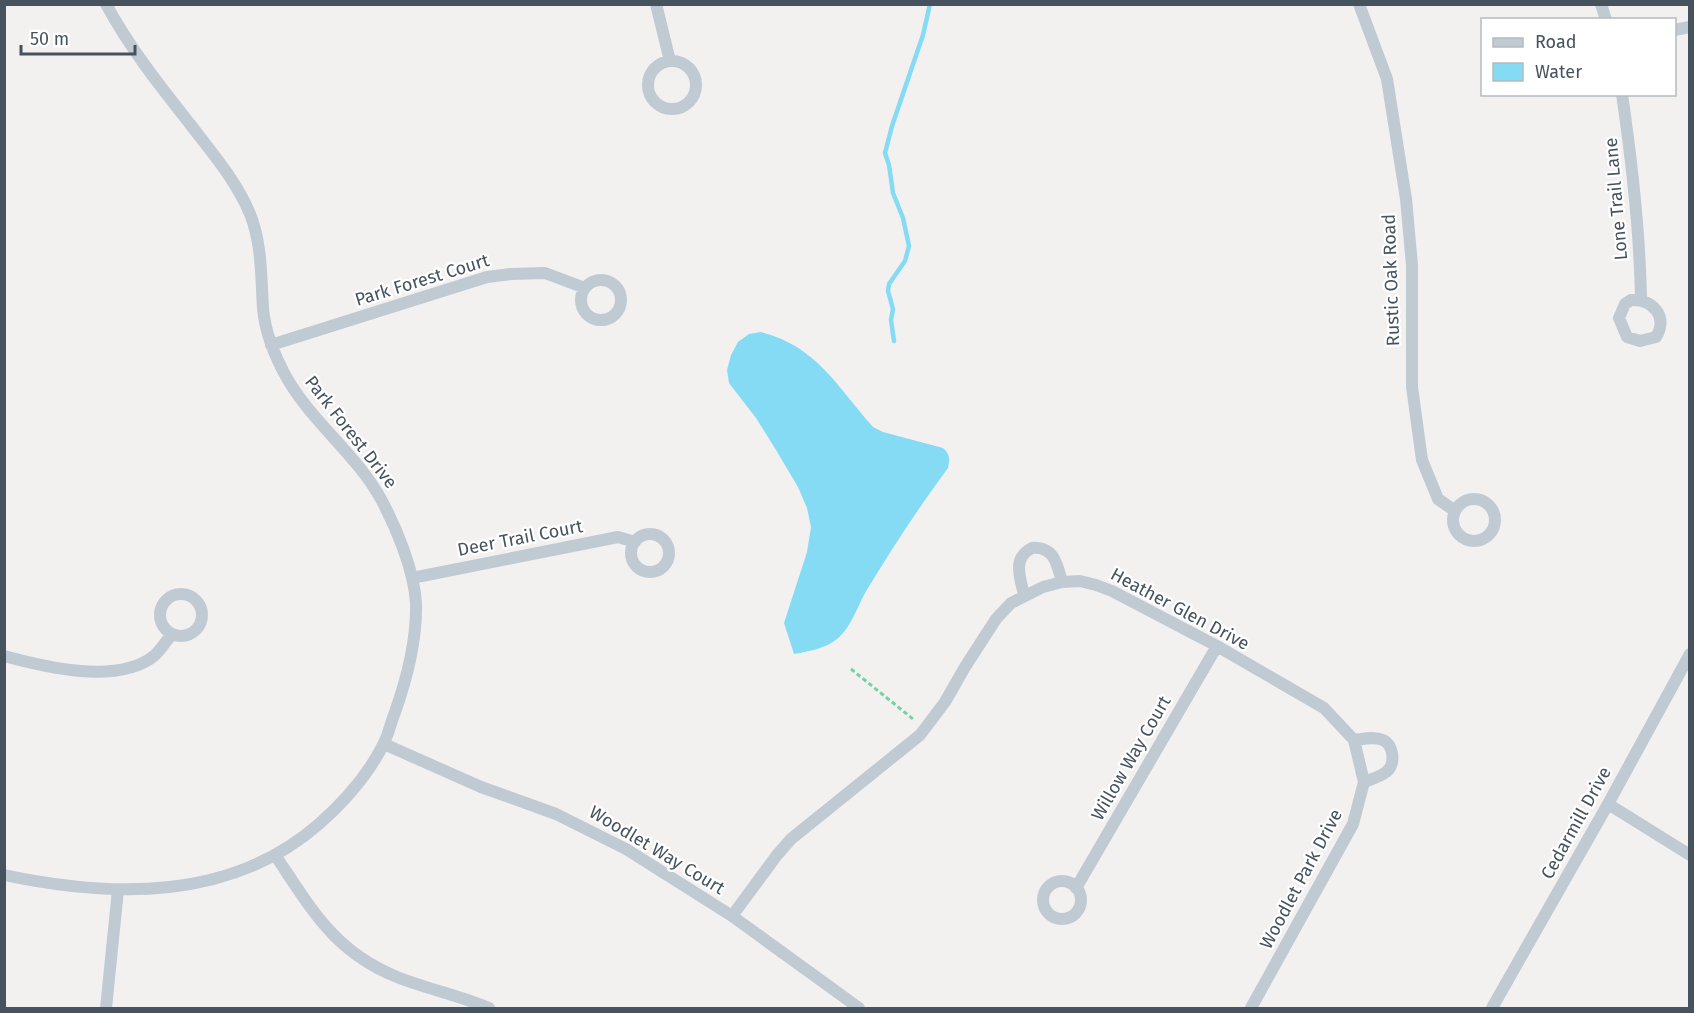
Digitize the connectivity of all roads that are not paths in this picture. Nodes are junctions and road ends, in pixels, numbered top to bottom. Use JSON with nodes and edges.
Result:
{"nodes":[{"id":1,"x":106,"y":4,"type":"edge"},
{"id":2,"x":656,"y":4,"type":"edge"},
{"id":3,"x":1359,"y":4,"type":"edge"},
{"id":4,"x":670,"y":61,"type":"junction"},
{"id":5,"x":1622,"y":96,"type":"edge"},
{"id":6,"x":585,"y":288,"type":"dead end"},
{"id":7,"x":1641,"y":300,"type":"dead end"},
{"id":8,"x":271,"y":345,"type":"junction"},
{"id":9,"x":1455,"y":511,"type":"dead end"},
{"id":10,"x":635,"y":542,"type":"dead end"},
{"id":11,"x":412,"y":578,"type":"junction"},
{"id":12,"x":1062,"y":582,"type":"junction"},
{"id":13,"x":1024,"y":595,"type":"junction"},
{"id":14,"x":172,"y":634,"type":"dead end"},
{"id":15,"x":1217,"y":646,"type":"junction"},
{"id":16,"x":1689,"y":654,"type":"edge"},
{"id":17,"x":4,"y":656,"type":"edge"},
{"id":18,"x":1354,"y":740,"type":"junction"},
{"id":19,"x":384,"y":744,"type":"junction"},
{"id":20,"x":1360,"y":762,"type":"joint"},
{"id":21,"x":1364,"y":782,"type":"junction"},
{"id":22,"x":1608,"y":804,"type":"junction"},
{"id":23,"x":274,"y":855,"type":"junction"},
{"id":24,"x":1689,"y":855,"type":"edge"},
{"id":25,"x":4,"y":875,"type":"edge"},
{"id":26,"x":1076,"y":888,"type":"dead end"},
{"id":27,"x":118,"y":890,"type":"junction"},
{"id":28,"x":732,"y":916,"type":"junction"},
{"id":29,"x":106,"y":1008,"type":"edge"},
{"id":30,"x":489,"y":1008,"type":"edge"},
{"id":31,"x":859,"y":1008,"type":"edge"},
{"id":32,"x":1251,"y":1008,"type":"edge"},
{"id":33,"x":1492,"y":1008,"type":"edge"}],
"edges":[{"from":1,"to":8,"type":"street","name":"Park Forest Drive"},
{"from":2,"to":4,"type":"street"},
{"from":3,"to":9,"type":"street","name":"Rustic Oak Road"},
{"from":4,"to":4,"type":"street"},
{"from":5,"to":7,"type":"street","name":"Lone Trail Lane"},
{"from":6,"to":8,"type":"street","name":"Park Forest Court"},
{"from":8,"to":11,"type":"street","name":"Park Forest Drive"},
{"from":10,"to":11,"type":"street","name":"Deer Trail Court"},
{"from":11,"to":19,"type":"street","name":"Park Forest Drive"},
{"from":12,"to":13,"type":"street","name":"Heather Glen Drive"},
{"from":12,"to":13,"type":"street"},
{"from":12,"to":15,"type":"street","name":"Heather Glen Drive"},
{"from":13,"to":28,"type":"street","name":"Heather Glen Drive"},
{"from":14,"to":17,"type":"street"},
{"from":15,"to":18,"type":"street","name":"Heather Glen Drive"},
{"from":15,"to":26,"type":"street","name":"Willow Way Court"},
{"from":16,"to":22,"type":"street","name":"Cedarmill Drive"},
{"from":18,"to":20,"type":"street","name":"Heather Glen Drive"},
{"from":18,"to":21,"type":"street"},
{"from":19,"to":23,"type":"street","name":"Park Forest Drive"},
{"from":19,"to":28,"type":"street","name":"Woodlet Way Court"},
{"from":20,"to":21,"type":"street","name":"Woodlet Park Drive"},
{"from":21,"to":32,"type":"street","name":"Woodlet Park Drive"},
{"from":22,"to":24,"type":"street"},
{"from":22,"to":33,"type":"street","name":"Cedarmill Drive"},
{"from":23,"to":27,"type":"street","name":"Park Forest Drive"},
{"from":23,"to":30,"type":"street"},
{"from":25,"to":27,"type":"street","name":"Park Forest Drive"},
{"from":27,"to":29,"type":"street"},
{"from":28,"to":31,"type":"street","name":"Woodlet Way Court"}]}
